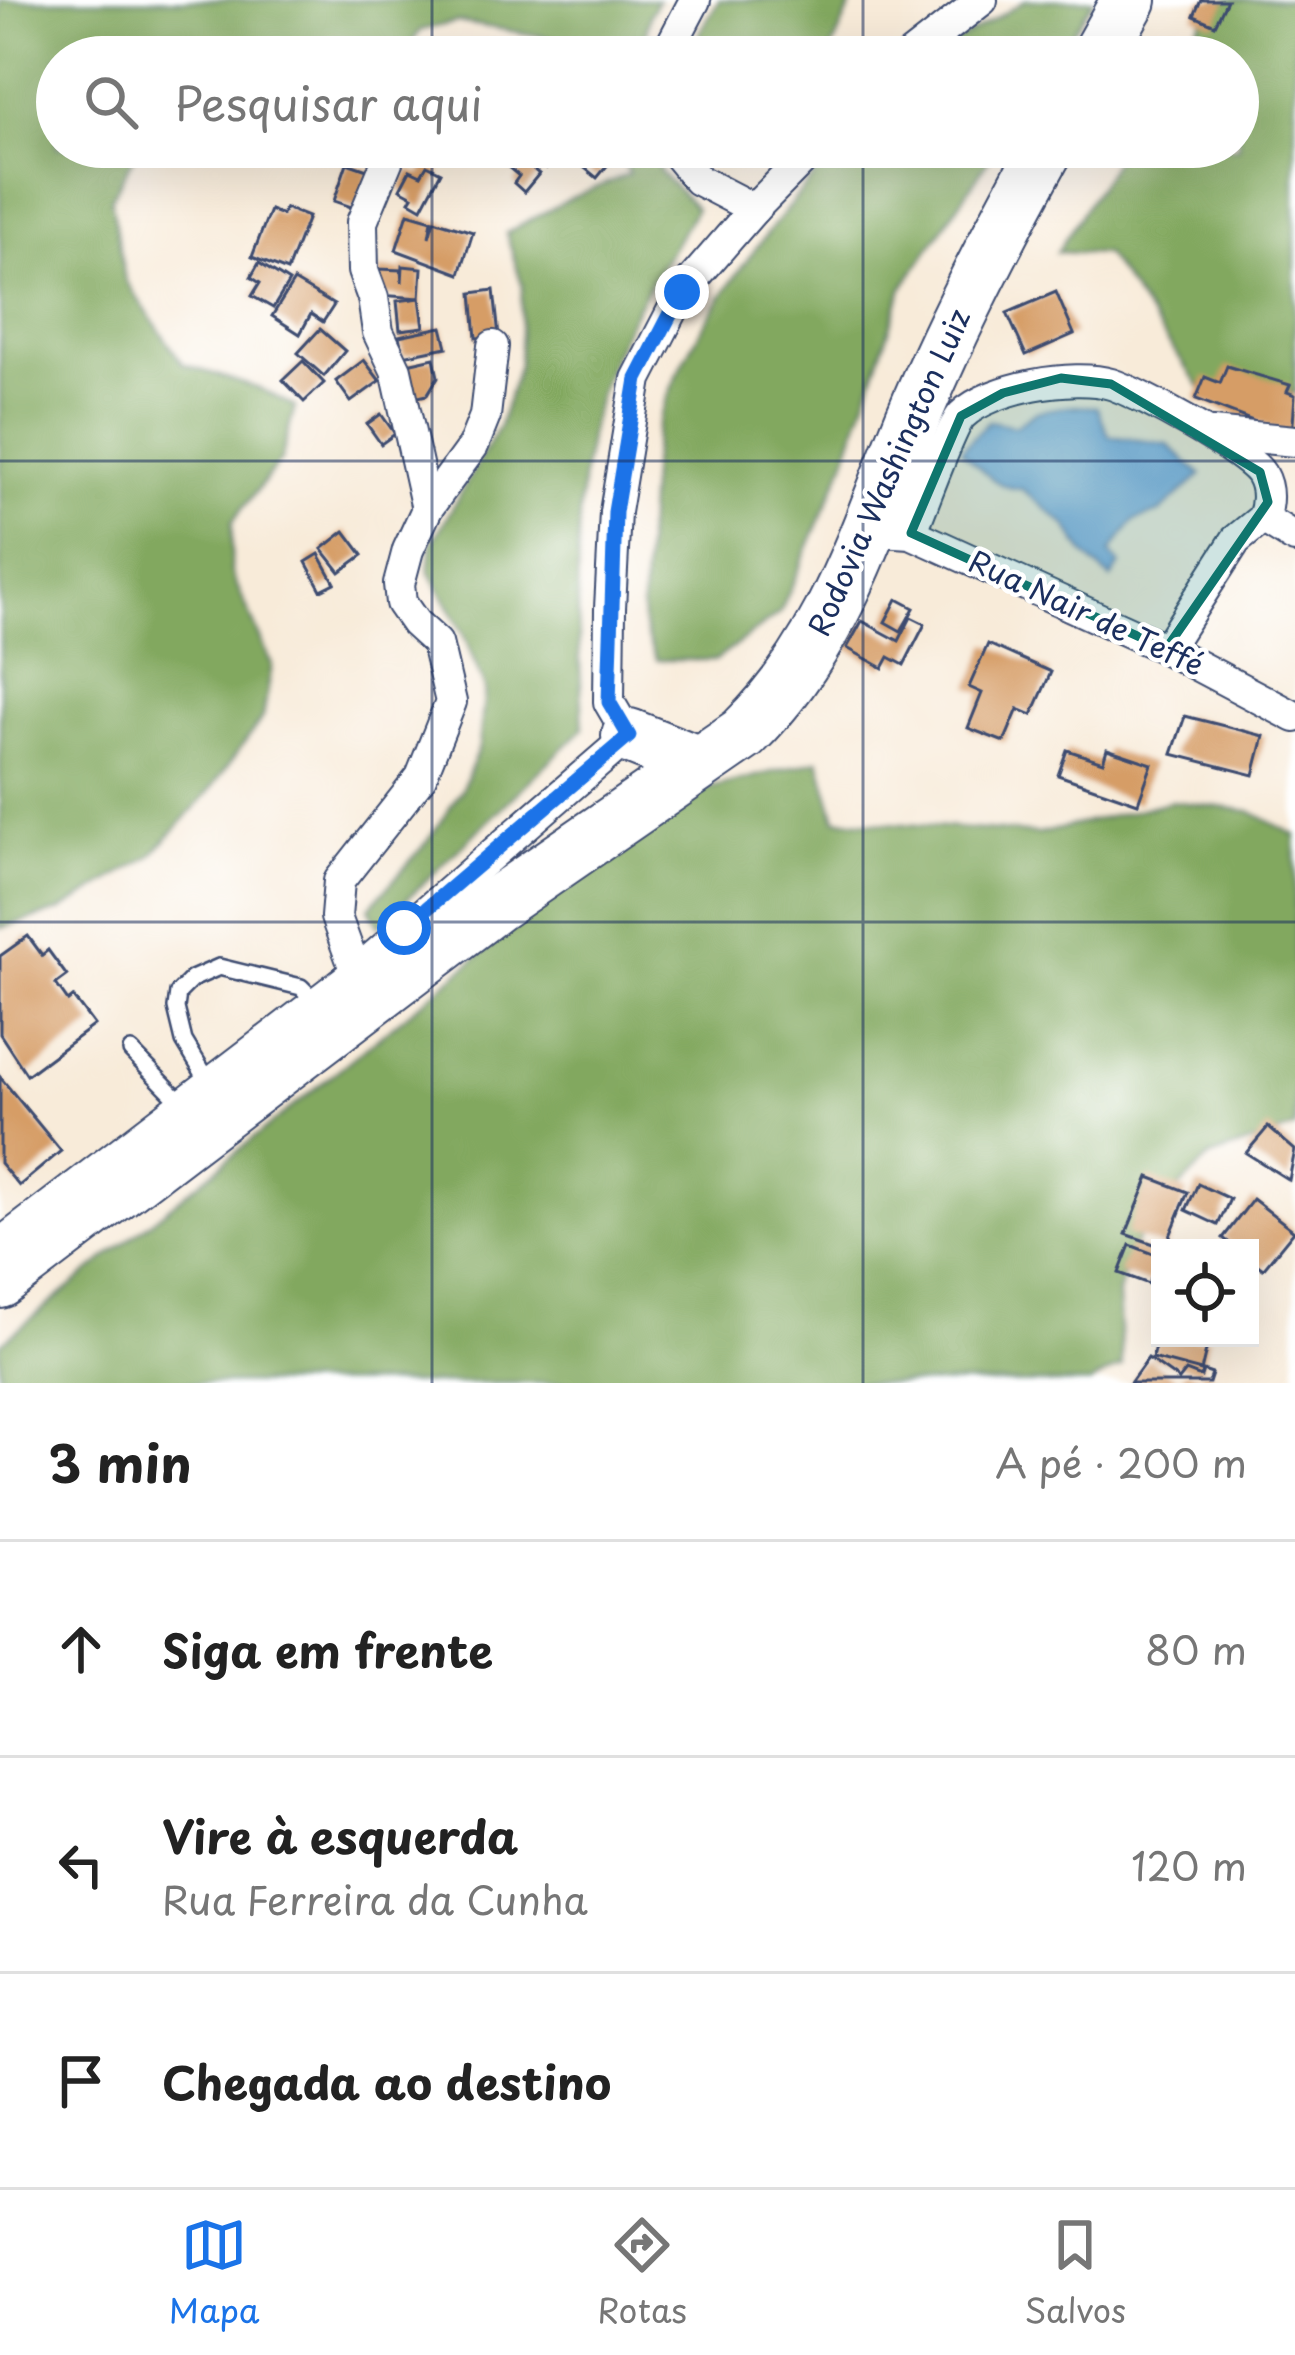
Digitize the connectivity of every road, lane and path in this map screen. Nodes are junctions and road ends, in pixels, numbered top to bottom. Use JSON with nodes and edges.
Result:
{"nodes":[{"id":1,"x":694,"y":0,"type":"edge"},
{"id":2,"x":982,"y":0,"type":"edge"},
{"id":3,"x":1129,"y":0,"type":"edge"},
{"id":4,"x":676,"y":36,"type":"edge"},
{"id":5,"x":936,"y":36,"type":"edge"},
{"id":6,"x":1109,"y":36,"type":"edge"},
{"id":7,"x":384,"y":168,"type":"edge"},
{"id":8,"x":688,"y":168,"type":"edge"},
{"id":9,"x":794,"y":168,"type":"edge"},
{"id":10,"x":1036,"y":168,"type":"edge"},
{"id":11,"x":754,"y":209,"type":"junction"},
{"id":12,"x":493,"y":346,"type":"dead end"},
{"id":13,"x":1206,"y":432,"type":"junction"},
{"id":14,"x":1295,"y":441,"type":"edge"},
{"id":15,"x":427,"y":509,"type":"junction"},
{"id":16,"x":1263,"y":518,"type":"junction"},
{"id":17,"x":891,"y":532,"type":"junction"},
{"id":18,"x":1295,"y":538,"type":"edge"},
{"id":19,"x":1166,"y":649,"type":"junction"},
{"id":20,"x":1295,"y":717,"type":"edge"},
{"id":21,"x":629,"y":736,"type":"junction"},
{"id":22,"x":697,"y":764,"type":"junction"},
{"id":23,"x":356,"y":972,"type":"junction"},
{"id":24,"x":328,"y":1013,"type":"junction"},
{"id":25,"x":131,"y":1051,"type":"dead end"},
{"id":26,"x":200,"y":1106,"type":"junction"},
{"id":27,"x":0,"y":1244,"type":"edge"},
{"id":28,"x":0,"y":1281,"type":"edge"}],
"edges":[{"from":1,"to":4,"type":"street"},
{"from":2,"to":5,"type":"street"},
{"from":3,"to":6,"type":"highway"},
{"from":7,"to":15,"type":"street"},
{"from":8,"to":11,"type":"street"},
{"from":9,"to":11,"type":"street"},
{"from":10,"to":17,"type":"highway","name":"Rodovia Washington Luiz"},
{"from":11,"to":21,"type":"street"},
{"from":12,"to":15,"type":"street"},
{"from":13,"to":14,"type":"street"},
{"from":13,"to":16,"type":"street"},
{"from":13,"to":17,"type":"street"},
{"from":15,"to":23,"type":"street"},
{"from":16,"to":18,"type":"street"},
{"from":16,"to":19,"type":"street"},
{"from":17,"to":19,"type":"street","name":"Rua Nair de Teffé"},
{"from":17,"to":22,"type":"highway","name":"Rodovia Washington Luiz"},
{"from":19,"to":20,"type":"street","name":"Rua Nair de Teffé"},
{"from":21,"to":22,"type":"highway"},
{"from":21,"to":23,"type":"street"},
{"from":22,"to":24,"type":"highway","name":"Rodovia Washington Luiz"},
{"from":23,"to":24,"type":"street"},
{"from":24,"to":26,"type":"highway","name":"Rodovia Washington Luiz"},
{"from":24,"to":26,"type":"lane"},
{"from":25,"to":26,"type":"lane"},
{"from":26,"to":27,"type":"street"},
{"from":26,"to":28,"type":"highway","name":"Rodovia Washington Luiz"}]}
